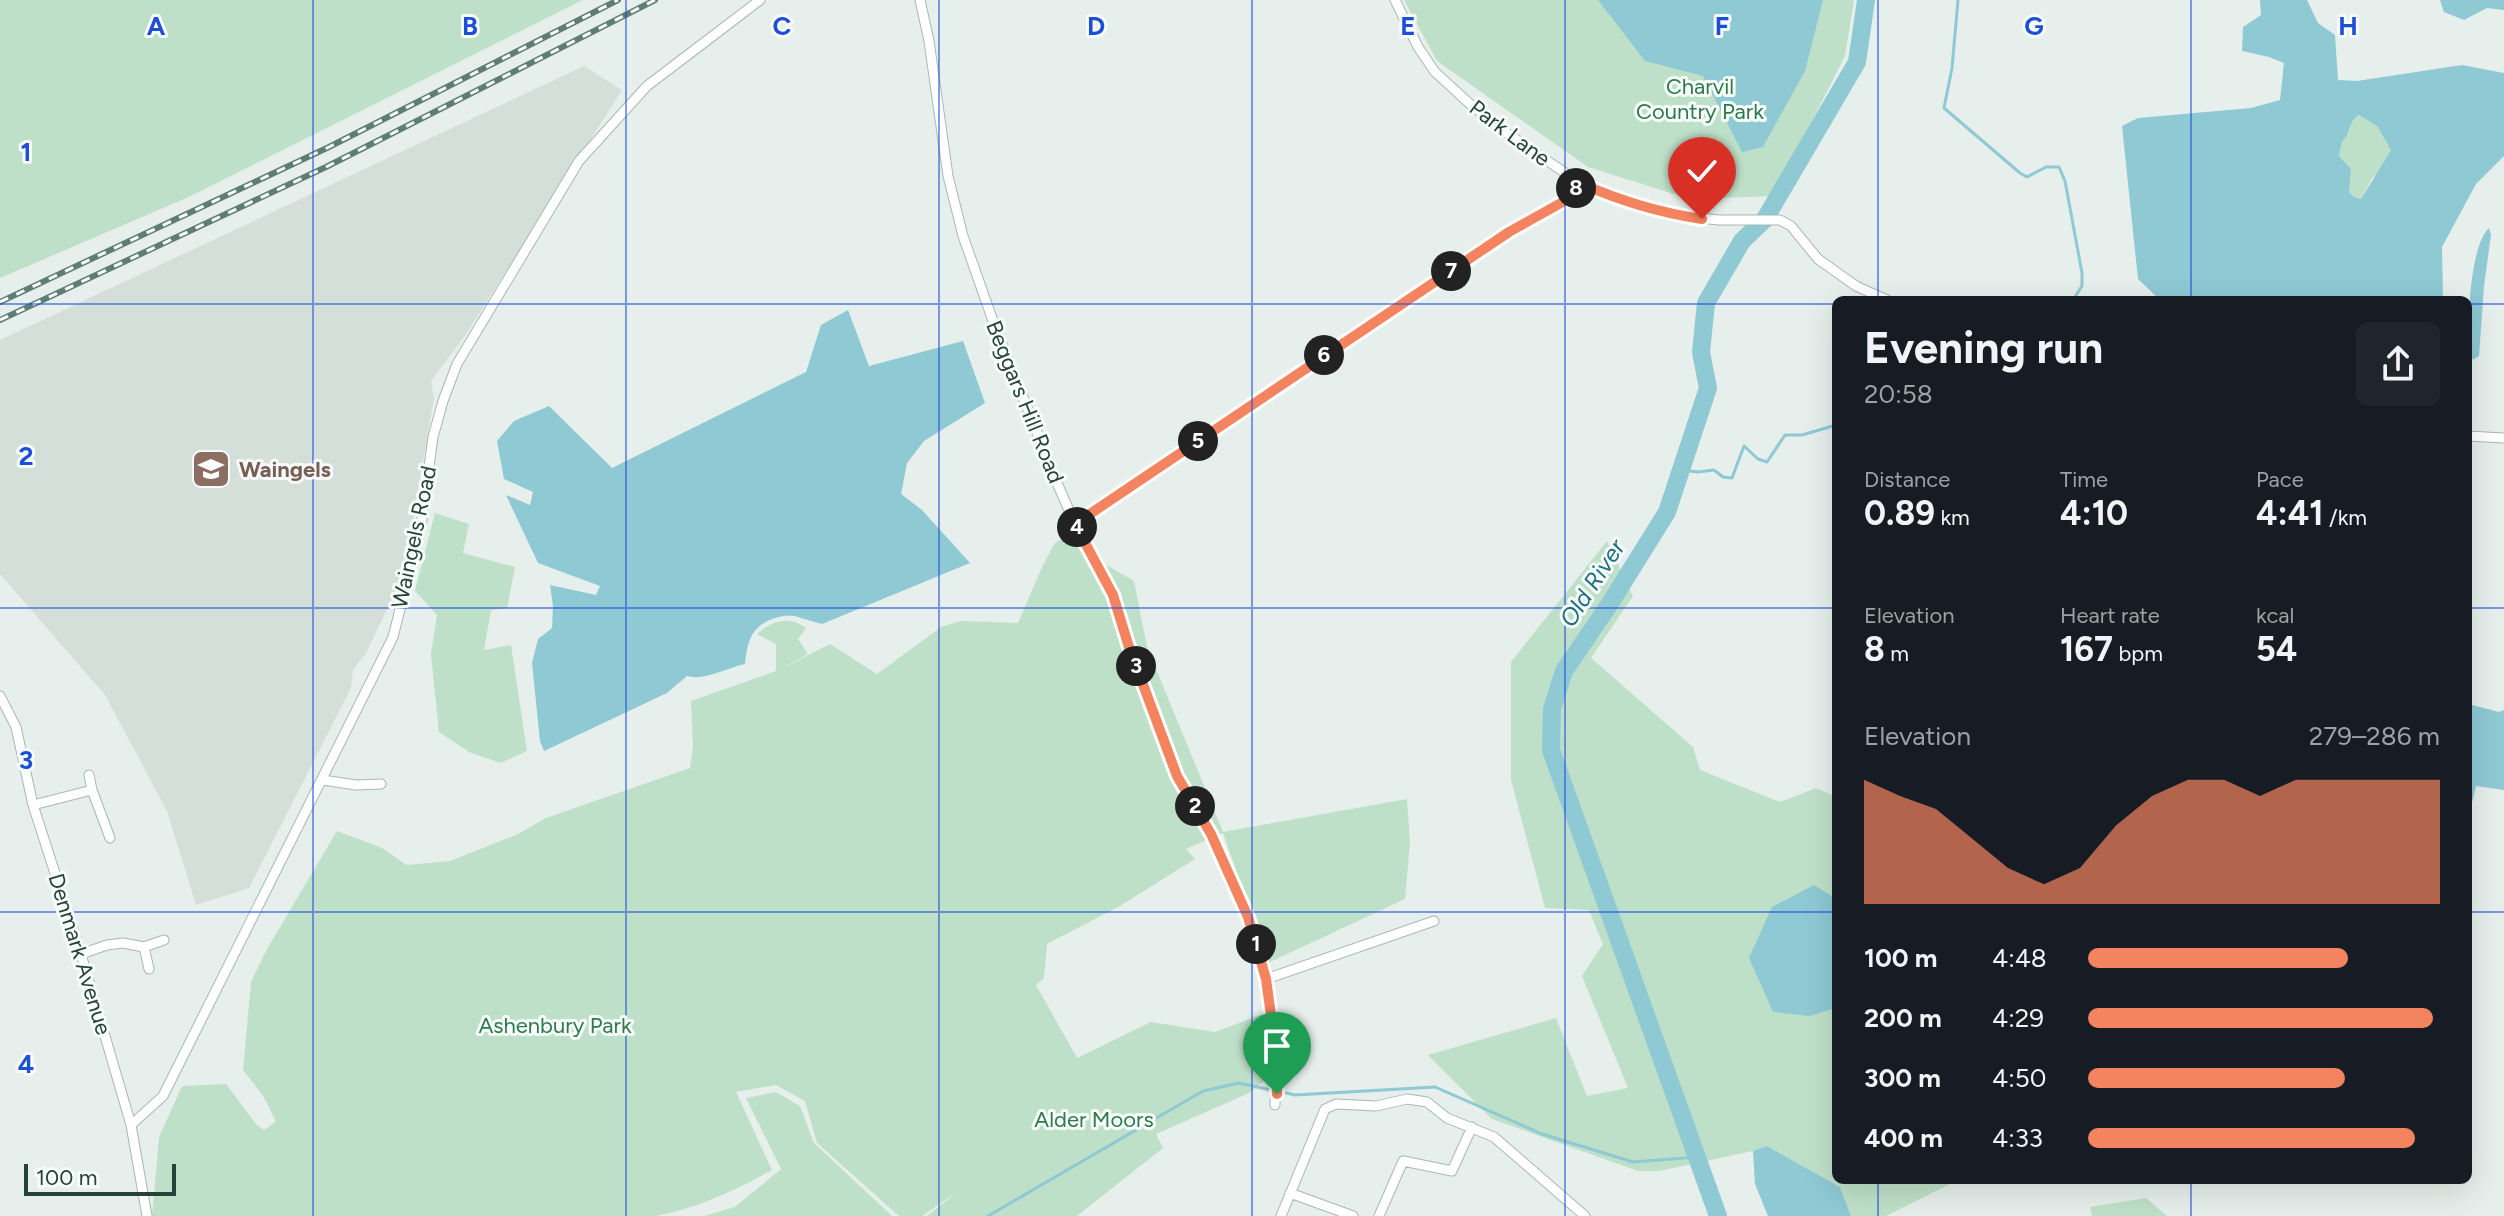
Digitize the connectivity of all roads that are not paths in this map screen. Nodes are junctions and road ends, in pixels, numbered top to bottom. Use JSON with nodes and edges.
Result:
{"nodes":[{"id":1,"x":760,"y":0,"type":"edge"},
{"id":2,"x":920,"y":0,"type":"edge"},
{"id":3,"x":1395,"y":0,"type":"edge"},
{"id":4,"x":1580,"y":183,"type":"junction"},
{"id":5,"x":1878,"y":296,"type":"edge"},
{"id":6,"x":2472,"y":436,"type":"edge"},
{"id":7,"x":2504,"y":438,"type":"edge"},
{"id":8,"x":1075,"y":524,"type":"junction"},
{"id":9,"x":0,"y":696,"type":"edge"},
{"id":10,"x":89,"y":775,"type":"dead end"},
{"id":11,"x":323,"y":780,"type":"junction"},
{"id":12,"x":381,"y":784,"type":"dead end"},
{"id":13,"x":92,"y":790,"type":"junction"},
{"id":14,"x":33,"y":805,"type":"junction"},
{"id":15,"x":110,"y":838,"type":"dead end"},
{"id":16,"x":1434,"y":921,"type":"dead end"},
{"id":17,"x":164,"y":940,"type":"dead end"},
{"id":18,"x":144,"y":947,"type":"junction"},
{"id":19,"x":81,"y":954,"type":"junction"},
{"id":20,"x":149,"y":969,"type":"dead end"},
{"id":21,"x":1266,"y":979,"type":"junction"},
{"id":22,"x":1275,"y":1105,"type":"dead end"},
{"id":23,"x":131,"y":1125,"type":"junction"},
{"id":24,"x":1472,"y":1127,"type":"junction"},
{"id":25,"x":1290,"y":1193,"type":"junction"},
{"id":26,"x":147,"y":1216,"type":"edge"},
{"id":27,"x":1281,"y":1216,"type":"edge"},
{"id":28,"x":1353,"y":1216,"type":"edge"},
{"id":29,"x":1379,"y":1216,"type":"edge"},
{"id":30,"x":1585,"y":1216,"type":"edge"}],
"edges":[{"from":1,"to":11,"type":"street","name":"Waingels Road"},
{"from":2,"to":8,"type":"street","name":"Beggars Hill Road"},
{"from":3,"to":4,"type":"street","name":"Park Lane"},
{"from":4,"to":5,"type":"street","name":"Park Lane"},
{"from":4,"to":8,"type":"street"},
{"from":6,"to":7,"type":"street"},
{"from":8,"to":21,"type":"street","name":"Beggars Hill Road"},
{"from":9,"to":14,"type":"street","name":"Denmark Avenue"},
{"from":10,"to":13,"type":"street"},
{"from":11,"to":12,"type":"street"},
{"from":11,"to":23,"type":"street","name":"Waingels Road"},
{"from":13,"to":14,"type":"street"},
{"from":13,"to":15,"type":"street"},
{"from":14,"to":19,"type":"street","name":"Denmark Avenue"},
{"from":16,"to":21,"type":"street"},
{"from":17,"to":18,"type":"street"},
{"from":18,"to":19,"type":"street"},
{"from":18,"to":20,"type":"street"},
{"from":19,"to":23,"type":"street","name":"Denmark Avenue"},
{"from":21,"to":22,"type":"street","name":"Beggars Hill Road"},
{"from":23,"to":26,"type":"street","name":"Denmark Avenue"},
{"from":24,"to":25,"type":"street"},
{"from":24,"to":29,"type":"street"},
{"from":24,"to":30,"type":"street"},
{"from":25,"to":27,"type":"street"},
{"from":25,"to":28,"type":"street"}]}
